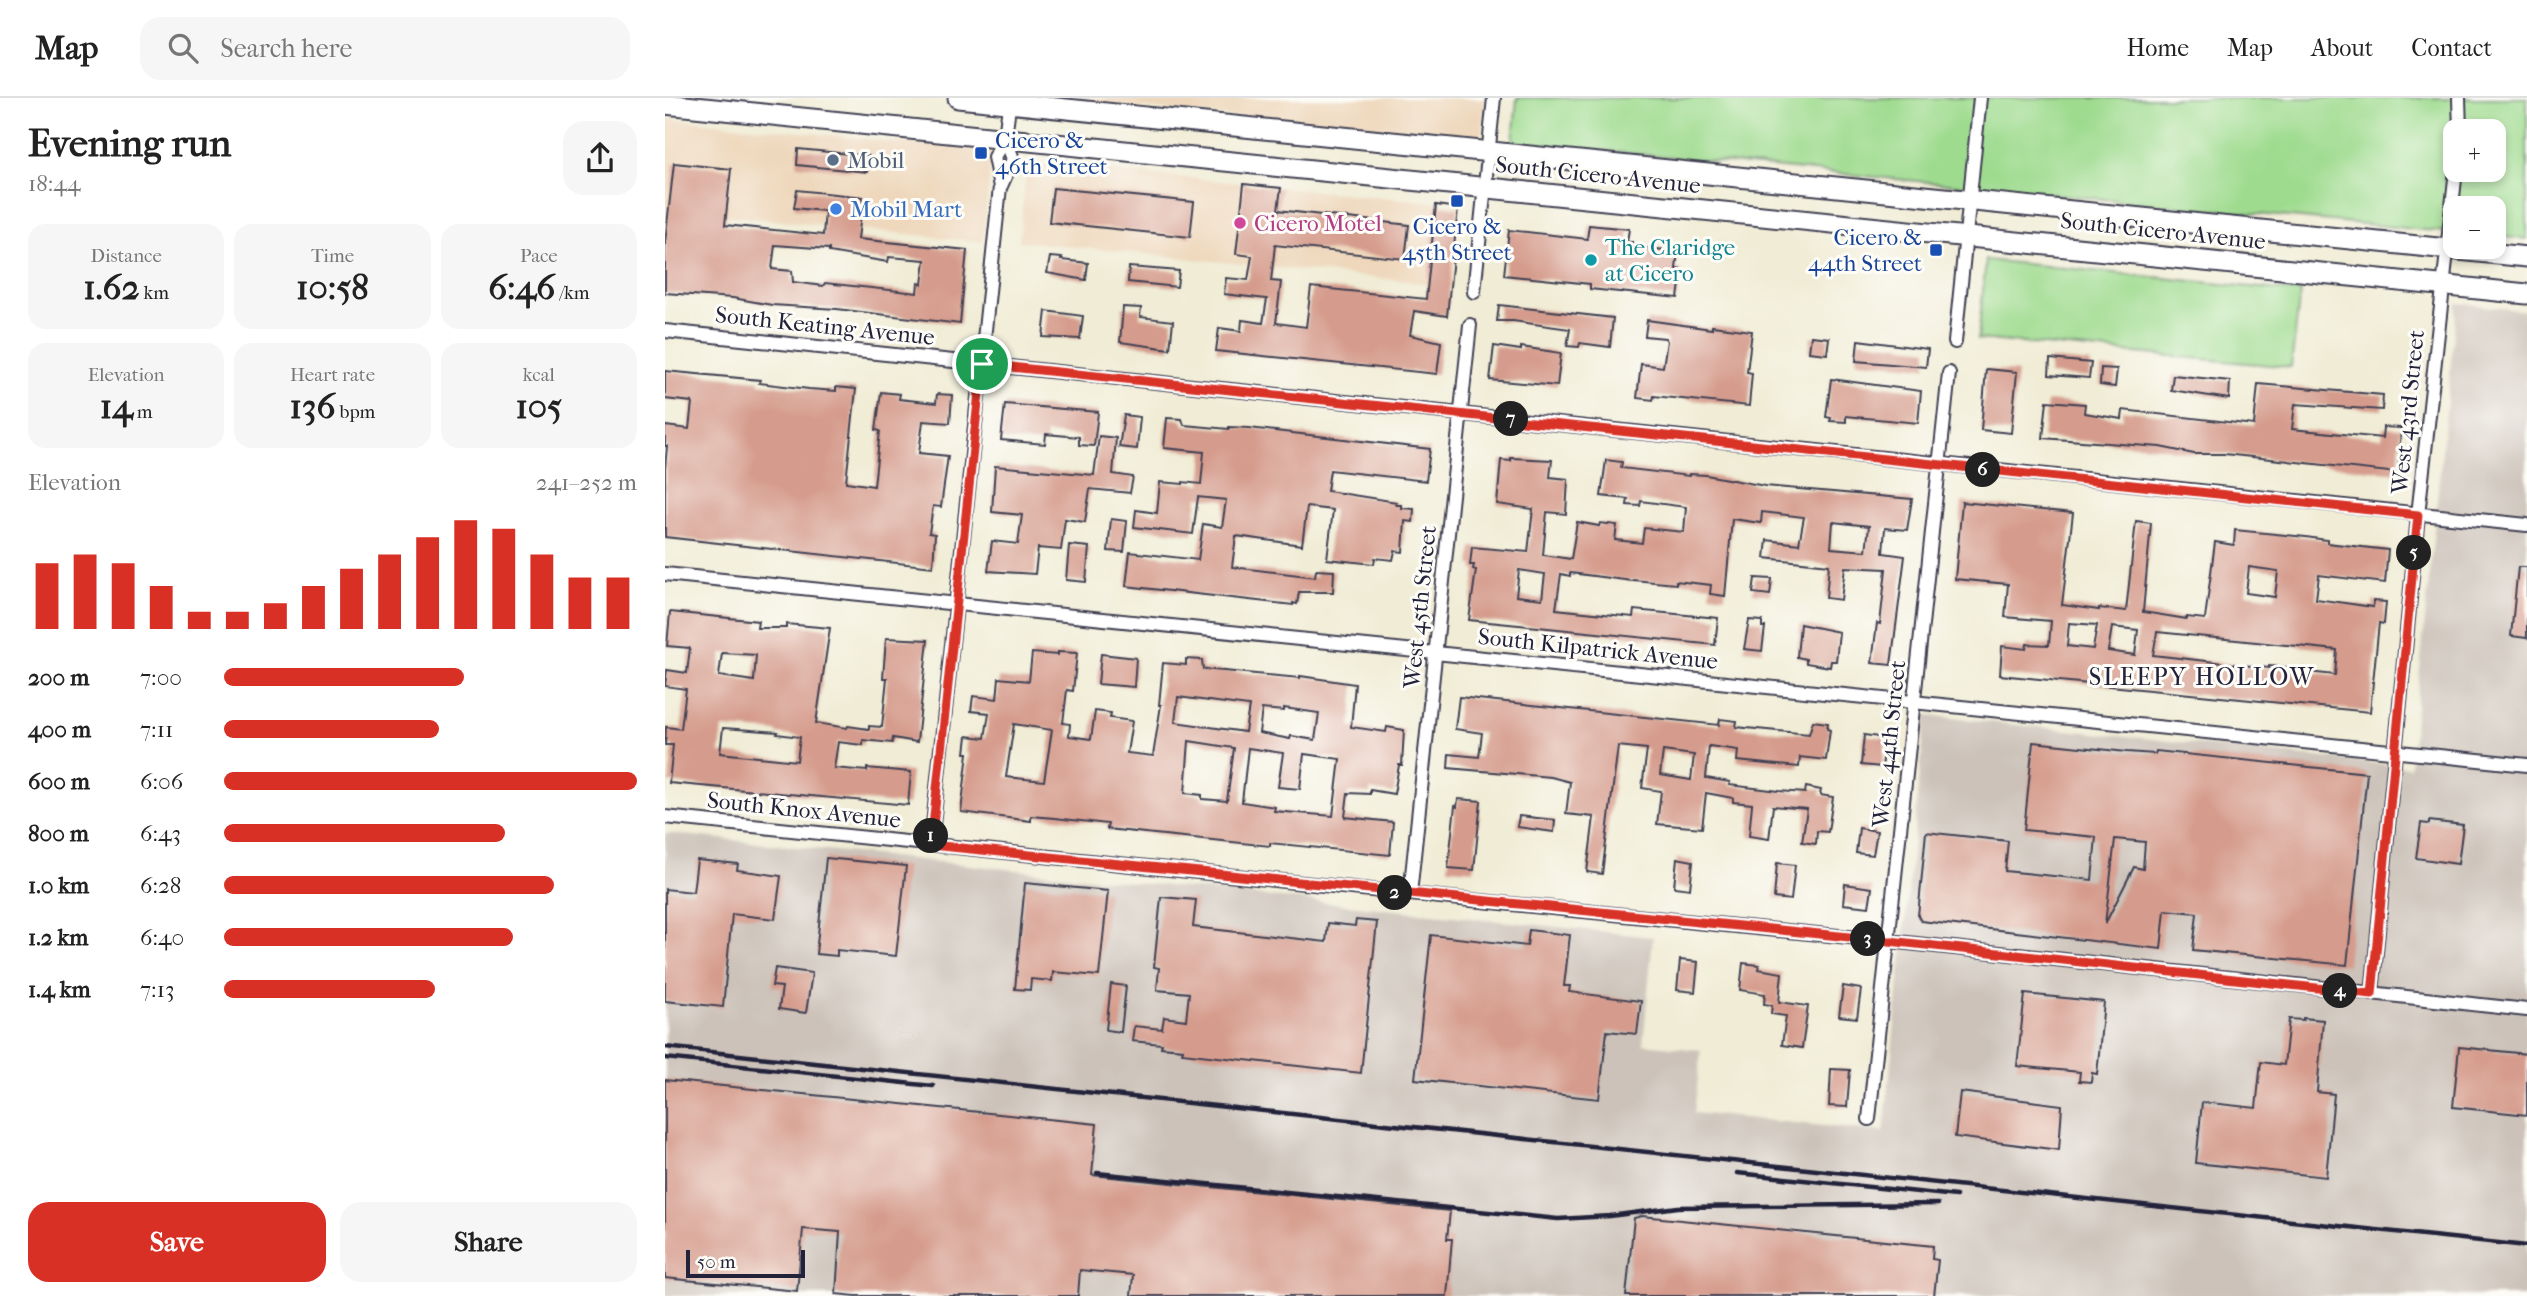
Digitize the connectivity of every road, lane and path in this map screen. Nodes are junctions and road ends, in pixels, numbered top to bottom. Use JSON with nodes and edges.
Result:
{"nodes":[{"id":1,"x":958,"y":98,"type":"edge"},
{"id":2,"x":1494,"y":98,"type":"edge"},
{"id":3,"x":1980,"y":98,"type":"edge"},
{"id":4,"x":2459,"y":98,"type":"edge"},
{"id":5,"x":1009,"y":101,"type":"edge"},
{"id":6,"x":665,"y":104,"type":"edge"},
{"id":7,"x":2460,"y":119,"type":"edge"},
{"id":8,"x":1005,"y":138,"type":"junction"},
{"id":9,"x":1489,"y":152,"type":"junction"},
{"id":10,"x":1485,"y":188,"type":"junction"},
{"id":11,"x":1969,"y":201,"type":"junction"},
{"id":12,"x":1966,"y":236,"type":"junction"},
{"id":13,"x":2443,"y":248,"type":"edge"},
{"id":14,"x":2506,"y":255,"type":"edge"},
{"id":15,"x":2527,"y":257,"type":"edge"},
{"id":16,"x":2445,"y":259,"type":"edge"},
{"id":17,"x":2442,"y":284,"type":"junction"},
{"id":18,"x":1474,"y":292,"type":"dead end"},
{"id":19,"x":2527,"y":294,"type":"edge"},
{"id":20,"x":1470,"y":325,"type":"dead end"},
{"id":21,"x":665,"y":331,"type":"edge"},
{"id":22,"x":1955,"y":342,"type":"dead end"},
{"id":23,"x":982,"y":364,"type":"junction"},
{"id":24,"x":1949,"y":373,"type":"dead end"},
{"id":25,"x":1461,"y":413,"type":"junction"},
{"id":26,"x":1940,"y":465,"type":"junction"},
{"id":27,"x":2418,"y":515,"type":"junction"},
{"id":28,"x":2527,"y":525,"type":"edge"},
{"id":29,"x":665,"y":574,"type":"edge"},
{"id":30,"x":956,"y":604,"type":"junction"},
{"id":31,"x":1436,"y":653,"type":"junction"},
{"id":32,"x":1915,"y":703,"type":"junction"},
{"id":33,"x":2395,"y":752,"type":"junction"},
{"id":34,"x":2527,"y":765,"type":"edge"},
{"id":35,"x":665,"y":817,"type":"edge"},
{"id":36,"x":931,"y":845,"type":"junction"},
{"id":37,"x":1410,"y":894,"type":"junction"},
{"id":38,"x":1889,"y":941,"type":"junction"},
{"id":39,"x":2372,"y":994,"type":"junction"},
{"id":40,"x":2527,"y":1010,"type":"edge"},
{"id":41,"x":1869,"y":1119,"type":"dead end"}],
"edges":[{"from":1,"to":5,"type":"main road","name":"South Cicero Avenue"},
{"from":2,"to":9,"type":"street"},
{"from":3,"to":11,"type":"street"},
{"from":4,"to":7,"type":"street"},
{"from":5,"to":8,"type":"street"},
{"from":5,"to":9,"type":"main road","name":"South Cicero Avenue"},
{"from":6,"to":8,"type":"main road","name":"South Cicero Avenue"},
{"from":8,"to":10,"type":"main road","name":"South Cicero Avenue"},
{"from":8,"to":23,"type":"street"},
{"from":9,"to":10,"type":"street"},
{"from":9,"to":11,"type":"main road","name":"South Cicero Avenue"},
{"from":10,"to":12,"type":"main road","name":"South Cicero Avenue"},
{"from":10,"to":18,"type":"street"},
{"from":11,"to":12,"type":"street"},
{"from":11,"to":13,"type":"main road","name":"South Cicero Avenue"},
{"from":12,"to":17,"type":"main road","name":"South Cicero Avenue"},
{"from":12,"to":22,"type":"street"},
{"from":14,"to":15,"type":"main road","name":"South Cicero Avenue"},
{"from":16,"to":17,"type":"street","name":"West 43rd Street"},
{"from":17,"to":19,"type":"main road","name":"South Cicero Avenue"},
{"from":17,"to":27,"type":"street","name":"West 43rd Street"},
{"from":20,"to":25,"type":"street","name":"West 45th Street"},
{"from":21,"to":23,"type":"street","name":"South Keating Avenue"},
{"from":23,"to":25,"type":"street","name":"South Keating Avenue"},
{"from":23,"to":30,"type":"street"},
{"from":24,"to":26,"type":"street","name":"West 44th Street"},
{"from":25,"to":26,"type":"street","name":"South Keating Avenue"},
{"from":25,"to":31,"type":"street","name":"West 45th Street"},
{"from":26,"to":27,"type":"street","name":"South Keating Avenue"},
{"from":26,"to":32,"type":"street","name":"West 44th Street"},
{"from":27,"to":28,"type":"street","name":"South Keating Avenue"},
{"from":27,"to":33,"type":"street","name":"West 43rd Street"},
{"from":29,"to":30,"type":"street","name":"South Kilpatrick Avenue"},
{"from":30,"to":31,"type":"street","name":"South Kilpatrick Avenue"},
{"from":30,"to":36,"type":"street"},
{"from":31,"to":32,"type":"street","name":"South Kilpatrick Avenue"},
{"from":31,"to":37,"type":"street","name":"West 45th Street"},
{"from":32,"to":33,"type":"street","name":"South Kilpatrick Avenue"},
{"from":32,"to":38,"type":"street","name":"West 44th Street"},
{"from":33,"to":34,"type":"street","name":"South Kilpatrick Avenue"},
{"from":33,"to":39,"type":"street","name":"West 43rd Street"},
{"from":35,"to":36,"type":"street","name":"South Knox Avenue"},
{"from":36,"to":37,"type":"street","name":"South Knox Avenue"},
{"from":37,"to":38,"type":"street","name":"South Knox Avenue"},
{"from":38,"to":39,"type":"street","name":"South Knox Avenue"},
{"from":38,"to":41,"type":"street","name":"West 44th Street"},
{"from":39,"to":40,"type":"street","name":"South Knox Avenue"}]}
